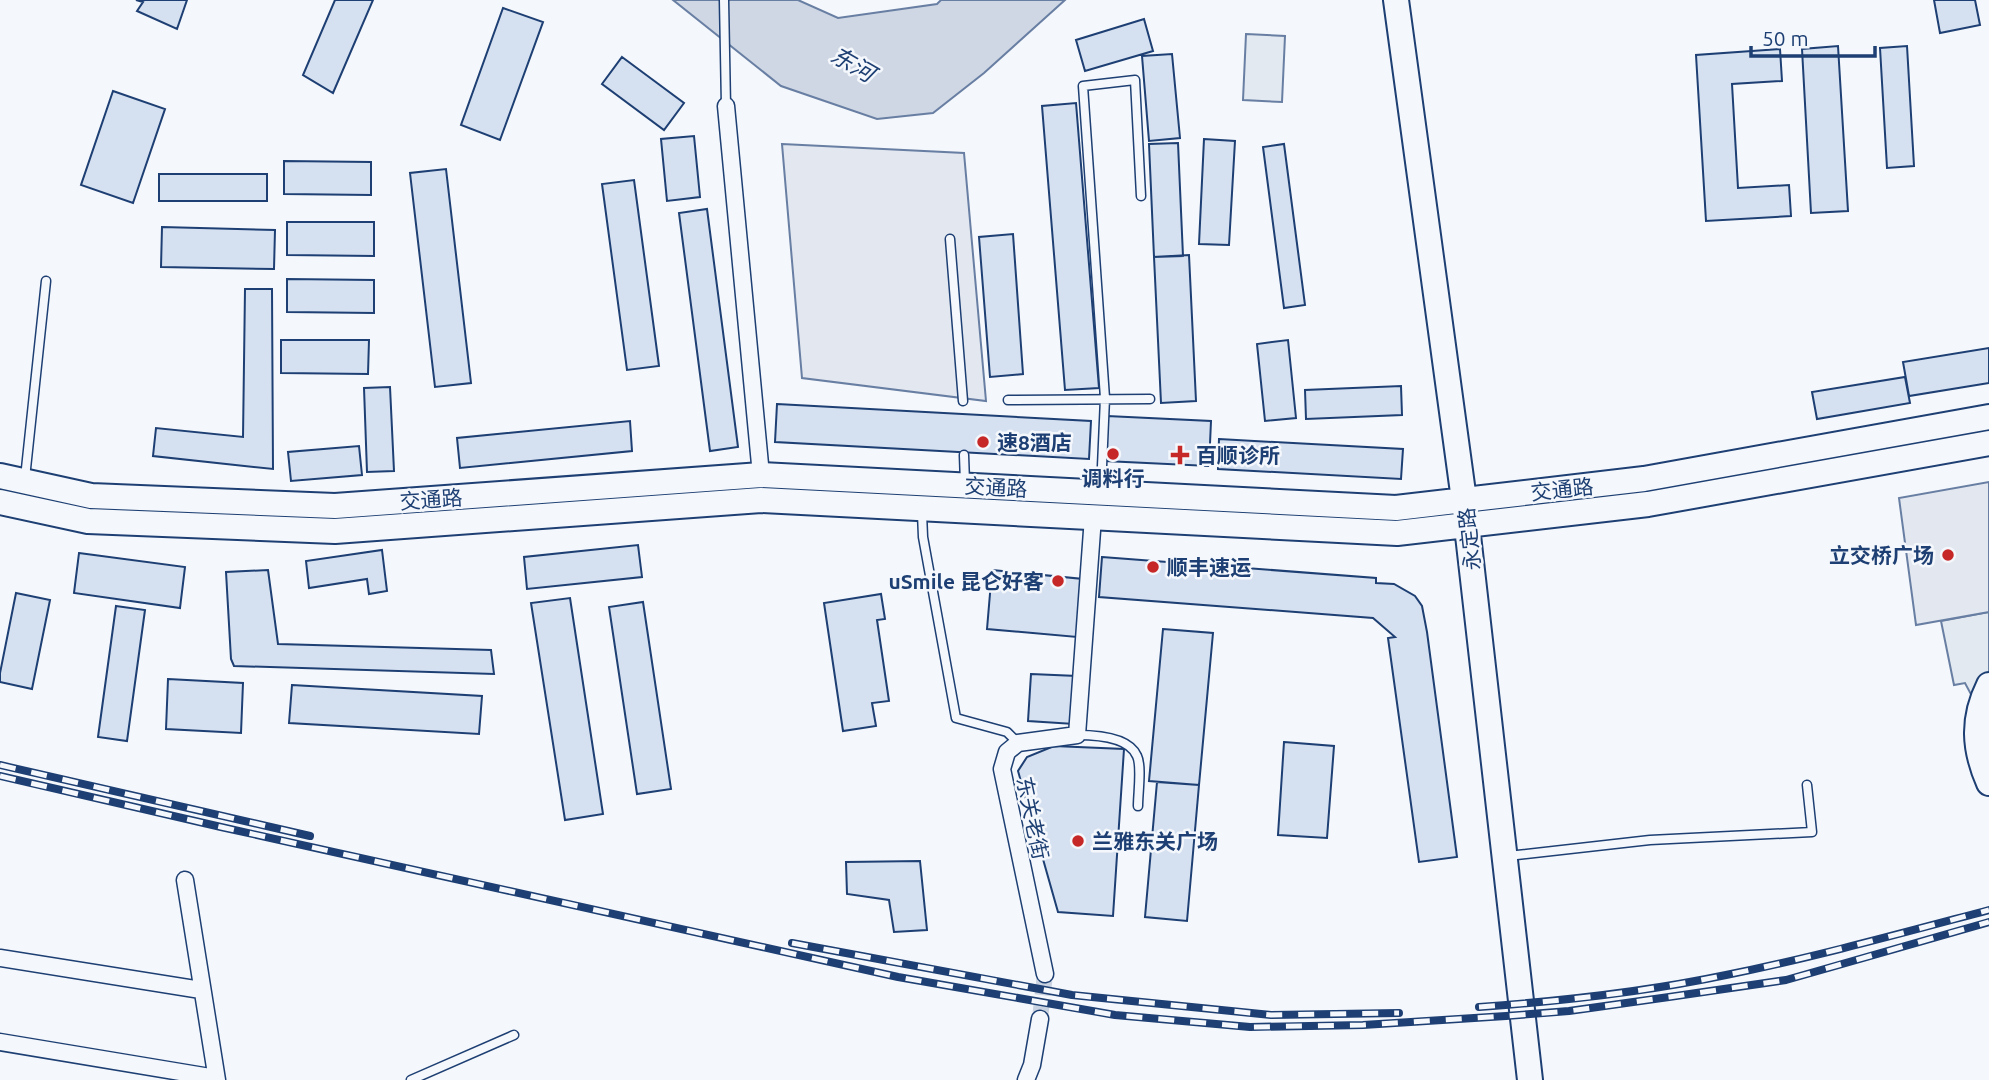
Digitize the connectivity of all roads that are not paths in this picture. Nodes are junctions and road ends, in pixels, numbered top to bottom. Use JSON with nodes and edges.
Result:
{"nodes":[{"id":1,"x":724,"y":0,"type":"edge"},
{"id":2,"x":1396,"y":0,"type":"edge"},
{"id":3,"x":726,"y":106,"type":"joint"},
{"id":4,"x":1141,"y":196,"type":"dead end"},
{"id":5,"x":950,"y":239,"type":"dead end"},
{"id":6,"x":46,"y":281,"type":"dead end"},
{"id":7,"x":1105,"y":398,"type":"junction"},
{"id":8,"x":1150,"y":399,"type":"dead end"},
{"id":9,"x":1008,"y":400,"type":"dead end"},
{"id":10,"x":963,"y":401,"type":"dead end"},
{"id":11,"x":1989,"y":417,"type":"edge"},
{"id":12,"x":1989,"y":443,"type":"edge"},
{"id":13,"x":964,"y":455,"type":"dead end"},
{"id":14,"x":761,"y":475,"type":"junction"},
{"id":15,"x":0,"y":476,"type":"edge"},
{"id":16,"x":24,"y":481,"type":"junction"},
{"id":17,"x":965,"y":485,"type":"junction"},
{"id":18,"x":1101,"y":492,"type":"junction"},
{"id":19,"x":1464,"y":500,"type":"junction"},
{"id":20,"x":0,"y":502,"type":"edge"},
{"id":21,"x":921,"y":508,"type":"junction"},
{"id":22,"x":1093,"y":517,"type":"junction"},
{"id":23,"x":1467,"y":525,"type":"junction"},
{"id":24,"x":1989,"y":685,"type":"edge"},
{"id":25,"x":1077,"y":735,"type":"junction"},
{"id":26,"x":1018,"y":743,"type":"junction"},
{"id":27,"x":1989,"y":783,"type":"edge"},
{"id":28,"x":1807,"y":785,"type":"dead end"},
{"id":29,"x":1138,"y":806,"type":"dead end"},
{"id":30,"x":1505,"y":856,"type":"junction"},
{"id":31,"x":185,"y":880,"type":"dead end"},
{"id":32,"x":0,"y":958,"type":"edge"},
{"id":33,"x":1045,"y":974,"type":"tunnel mouth"},
{"id":34,"x":201,"y":990,"type":"junction"},
{"id":35,"x":1040,"y":1019,"type":"tunnel mouth"},
{"id":36,"x":514,"y":1035,"type":"dead end"},
{"id":37,"x":0,"y":1042,"type":"edge"},
{"id":38,"x":216,"y":1079,"type":"edge"},
{"id":39,"x":411,"y":1080,"type":"edge"},
{"id":40,"x":1026,"y":1080,"type":"edge"},
{"id":41,"x":1530,"y":1080,"type":"edge"}],
"edges":[{"from":1,"to":3,"type":"lane"},
{"from":2,"to":19,"type":"main road","name":"永定路"},
{"from":3,"to":14,"type":"street"},
{"from":4,"to":7,"type":"lane"},
{"from":5,"to":10,"type":"lane"},
{"from":6,"to":16,"type":"lane"},
{"from":7,"to":8,"type":"lane"},
{"from":7,"to":9,"type":"lane"},
{"from":7,"to":18,"type":"lane"},
{"from":11,"to":19,"type":"main road","name":"交通路"},
{"from":12,"to":23,"type":"main road","name":"交通路"},
{"from":13,"to":17,"type":"lane"},
{"from":14,"to":16,"type":"main road","name":"交通路"},
{"from":14,"to":17,"type":"main road","name":"交通路"},
{"from":15,"to":16,"type":"main road","name":"交通路"},
{"from":17,"to":18,"type":"main road","name":"交通路"},
{"from":18,"to":19,"type":"main road","name":"交通路"},
{"from":19,"to":23,"type":"main road","name":"永定路"},
{"from":20,"to":21,"type":"main road","name":"交通路"},
{"from":21,"to":22,"type":"main road","name":"交通路"},
{"from":21,"to":26,"type":"lane"},
{"from":22,"to":23,"type":"main road","name":"交通路"},
{"from":22,"to":25,"type":"street"},
{"from":23,"to":30,"type":"main road","name":"永定路"},
{"from":24,"to":27,"type":"main road"},
{"from":25,"to":26,"type":"street"},
{"from":25,"to":29,"type":"lane"},
{"from":26,"to":33,"type":"street","name":"东关老街"},
{"from":28,"to":30,"type":"lane"},
{"from":30,"to":41,"type":"main road","name":"永定路"},
{"from":31,"to":34,"type":"street"},
{"from":32,"to":34,"type":"street"},
{"from":34,"to":38,"type":"street"},
{"from":35,"to":40,"type":"street"},
{"from":36,"to":39,"type":"lane"},
{"from":37,"to":38,"type":"street"}]}
